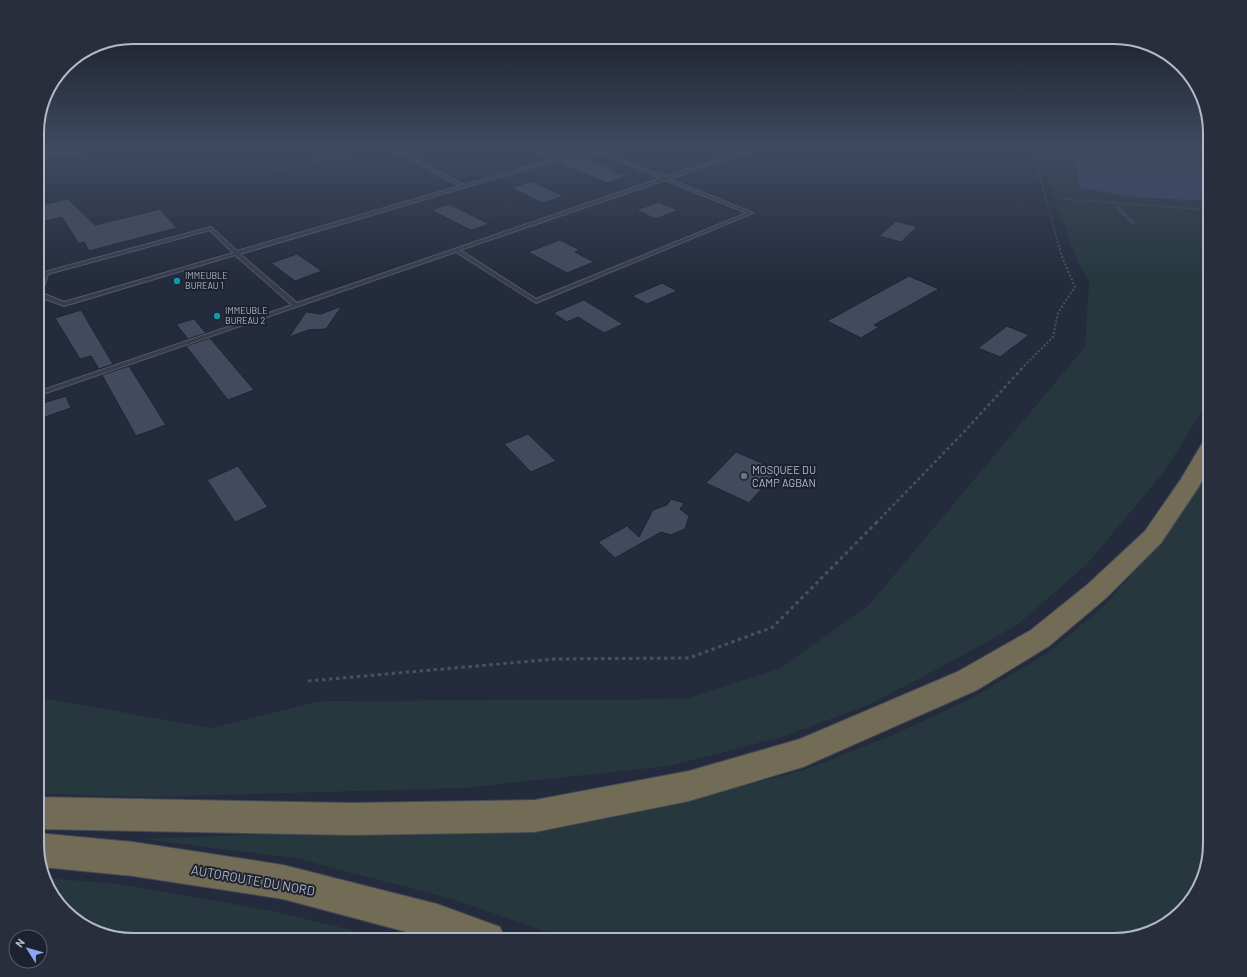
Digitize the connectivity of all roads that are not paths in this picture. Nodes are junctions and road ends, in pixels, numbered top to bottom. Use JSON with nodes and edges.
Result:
{"nodes":[{"id":1,"x":441,"y":193,"type":"edge"},
{"id":2,"x":623,"y":193,"type":"edge"},
{"id":3,"x":701,"y":193,"type":"edge"},
{"id":4,"x":456,"y":250,"type":"junction"},
{"id":5,"x":236,"y":253,"type":"junction"},
{"id":6,"x":44,"y":278,"type":"edge"},
{"id":7,"x":44,"y":296,"type":"edge"},
{"id":8,"x":296,"y":305,"type":"junction"},
{"id":9,"x":44,"y":392,"type":"edge"},
{"id":10,"x":1203,"y":460,"type":"edge"},
{"id":11,"x":44,"y":813,"type":"edge"},
{"id":12,"x":44,"y":851,"type":"edge"},
{"id":13,"x":468,"y":933,"type":"edge"}],
"edges":[{"from":1,"to":5,"type":"lane"},
{"from":2,"to":4,"type":"lane"},
{"from":3,"to":4,"type":"lane"},
{"from":4,"to":8,"type":"lane"},
{"from":5,"to":6,"type":"lane"},
{"from":5,"to":7,"type":"lane"},
{"from":5,"to":8,"type":"lane"},
{"from":8,"to":9,"type":"lane"},
{"from":10,"to":11,"type":"highway"},
{"from":12,"to":13,"type":"highway","name":"AUTOROUTE DU NORD"}]}
